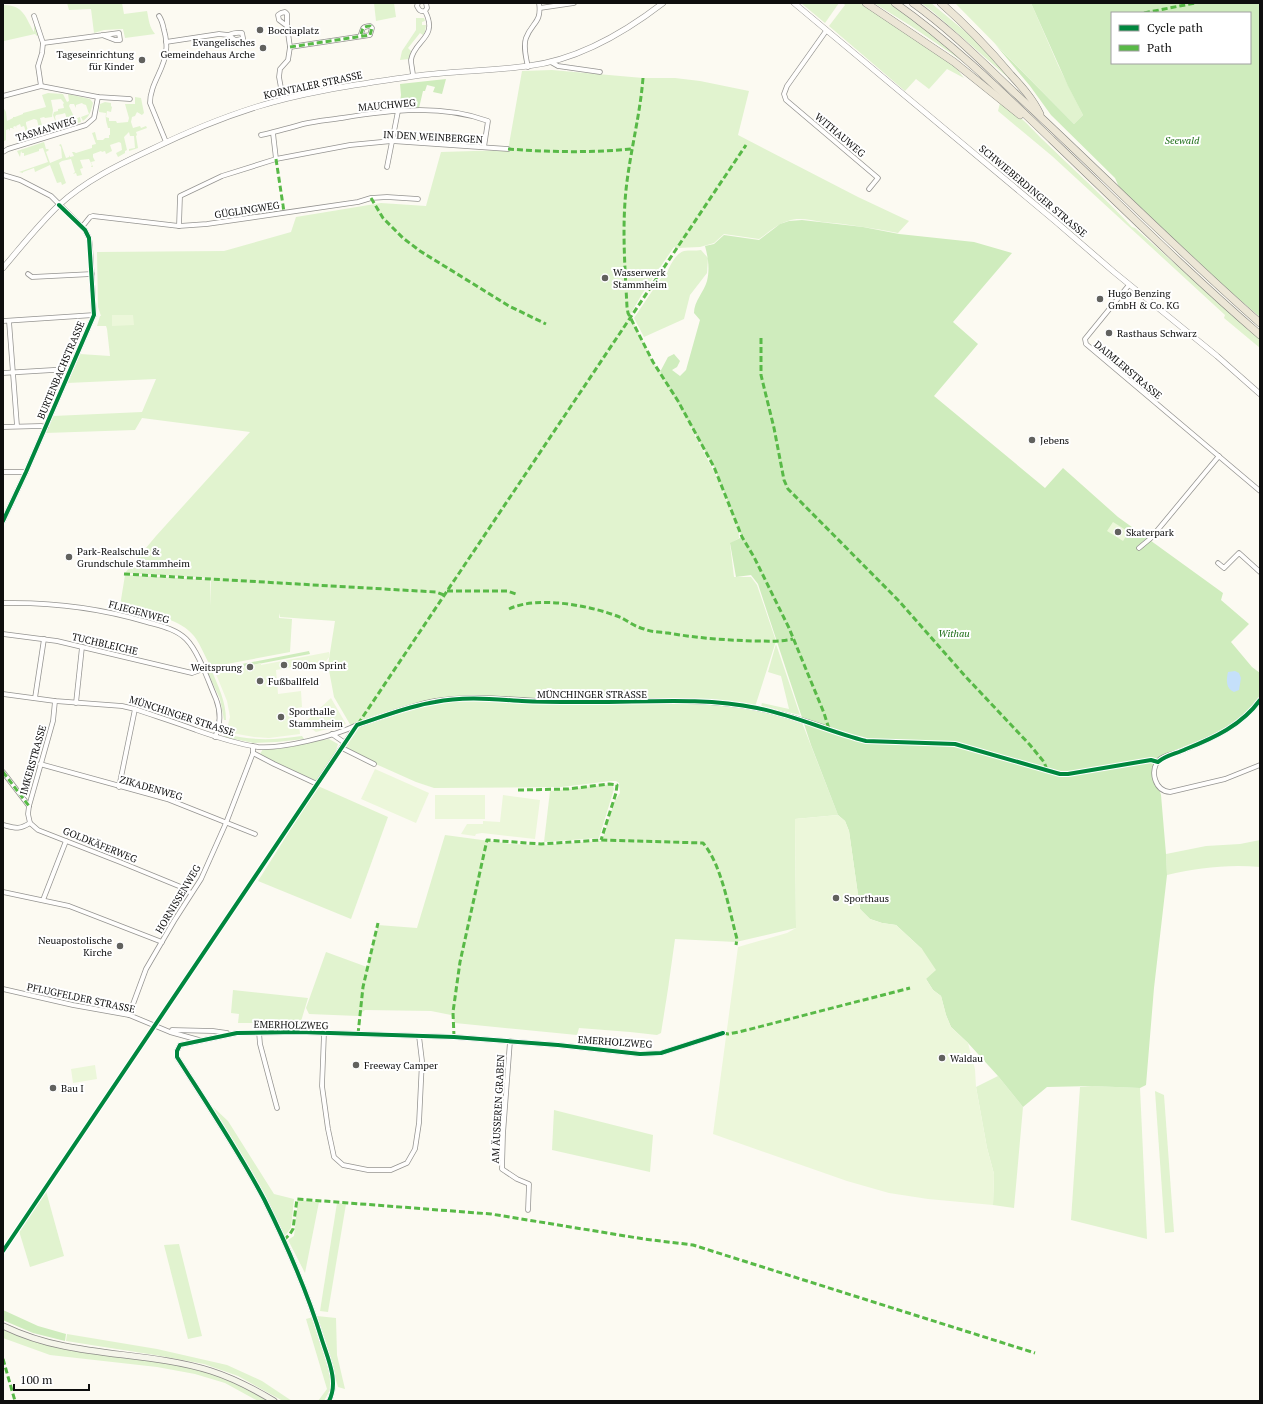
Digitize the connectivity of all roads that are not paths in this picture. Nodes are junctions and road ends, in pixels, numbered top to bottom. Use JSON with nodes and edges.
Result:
{"nodes":[{"id":1,"x":418,"y":3,"type":"edge"},
{"id":2,"x":426,"y":3,"type":"edge"},
{"id":3,"x":539,"y":3,"type":"edge"},
{"id":4,"x":574,"y":3,"type":"edge"},
{"id":5,"x":663,"y":3,"type":"edge"},
{"id":6,"x":794,"y":3,"type":"edge"},
{"id":7,"x":866,"y":3,"type":"edge"},
{"id":8,"x":895,"y":3,"type":"edge"},
{"id":9,"x":913,"y":3,"type":"edge"},
{"id":10,"x":941,"y":3,"type":"edge"},
{"id":11,"x":540,"y":8,"type":"junction"},
{"id":12,"x":425,"y":11,"type":"junction"},
{"id":13,"x":34,"y":16,"type":"dead end"},
{"id":14,"x":159,"y":16,"type":"dead end"},
{"id":15,"x":287,"y":26,"type":"dead end"},
{"id":16,"x":826,"y":31,"type":"junction"},
{"id":17,"x":102,"y":35,"type":"dead end"},
{"id":18,"x":228,"y":35,"type":"junction"},
{"id":19,"x":360,"y":36,"type":"junction"},
{"id":20,"x":166,"y":42,"type":"junction"},
{"id":21,"x":43,"y":43,"type":"junction"},
{"id":22,"x":290,"y":47,"type":"junction"},
{"id":23,"x":550,"y":62,"type":"junction"},
{"id":24,"x":528,"y":67,"type":"junction"},
{"id":25,"x":600,"y":72,"type":"dead end"},
{"id":26,"x":414,"y":76,"type":"junction"},
{"id":27,"x":40,"y":86,"type":"junction"},
{"id":28,"x":3,"y":96,"type":"edge"},
{"id":29,"x":98,"y":97,"type":"junction"},
{"id":30,"x":130,"y":99,"type":"dead end"},
{"id":31,"x":283,"y":99,"type":"junction"},
{"id":32,"x":398,"y":111,"type":"junction"},
{"id":33,"x":1042,"y":118,"type":"junction"},
{"id":34,"x":274,"y":133,"type":"junction"},
{"id":35,"x":261,"y":135,"type":"dead end"},
{"id":36,"x":1047,"y":136,"type":"junction"},
{"id":37,"x":392,"y":141,"type":"junction"},
{"id":38,"x":166,"y":142,"type":"junction"},
{"id":39,"x":484,"y":147,"type":"junction"},
{"id":40,"x":508,"y":149,"type":"dead end"},
{"id":41,"x":3,"y":152,"type":"edge"},
{"id":42,"x":276,"y":159,"type":"junction"},
{"id":43,"x":387,"y":167,"type":"dead end"},
{"id":44,"x":3,"y":175,"type":"edge"},
{"id":45,"x":869,"y":189,"type":"dead end"},
{"id":46,"x":418,"y":199,"type":"dead end"},
{"id":47,"x":59,"y":205,"type":"junction"},
{"id":48,"x":179,"y":226,"type":"junction"},
{"id":49,"x":82,"y":227,"type":"junction"},
{"id":50,"x":3,"y":268,"type":"edge"},
{"id":51,"x":28,"y":274,"type":"dead end"},
{"id":52,"x":92,"y":274,"type":"junction"},
{"id":53,"x":1129,"y":284,"type":"junction"},
{"id":54,"x":94,"y":314,"type":"junction"},
{"id":55,"x":3,"y":321,"type":"edge"},
{"id":56,"x":9,"y":321,"type":"junction"},
{"id":57,"x":1260,"y":323,"type":"edge"},
{"id":58,"x":1260,"y":335,"type":"edge"},
{"id":59,"x":70,"y":370,"type":"junction"},
{"id":60,"x":3,"y":373,"type":"edge"},
{"id":61,"x":13,"y":373,"type":"junction"},
{"id":62,"x":1260,"y":394,"type":"edge"},
{"id":63,"x":17,"y":426,"type":"junction"},
{"id":64,"x":3,"y":427,"type":"edge"},
{"id":65,"x":46,"y":427,"type":"junction"},
{"id":66,"x":1219,"y":456,"type":"junction"},
{"id":67,"x":3,"y":472,"type":"edge"},
{"id":68,"x":26,"y":472,"type":"junction"},
{"id":69,"x":1260,"y":491,"type":"edge"},
{"id":70,"x":5,"y":512,"type":"edge"},
{"id":71,"x":3,"y":522,"type":"edge"},
{"id":72,"x":1139,"y":548,"type":"dead end"},
{"id":73,"x":1218,"y":563,"type":"dead end"},
{"id":74,"x":1260,"y":572,"type":"edge"},
{"id":75,"x":3,"y":603,"type":"edge"},
{"id":76,"x":3,"y":634,"type":"edge"},
{"id":77,"x":44,"y":639,"type":"junction"},
{"id":78,"x":82,"y":647,"type":"junction"},
{"id":79,"x":203,"y":669,"type":"junction"},
{"id":80,"x":3,"y":694,"type":"edge"},
{"id":81,"x":35,"y":698,"type":"junction"},
{"id":82,"x":1260,"y":700,"type":"edge"},
{"id":83,"x":55,"y":701,"type":"junction"},
{"id":84,"x":76,"y":703,"type":"junction"},
{"id":85,"x":135,"y":709,"type":"junction"},
{"id":86,"x":357,"y":725,"type":"junction"},
{"id":87,"x":829,"y":729,"type":"dead end"},
{"id":88,"x":332,"y":734,"type":"junction"},
{"id":89,"x":215,"y":737,"type":"junction"},
{"id":90,"x":345,"y":743,"type":"junction"},
{"id":91,"x":253,"y":746,"type":"junction"},
{"id":92,"x":342,"y":748,"type":"junction"},
{"id":93,"x":253,"y":753,"type":"junction"},
{"id":94,"x":40,"y":764,"type":"junction"},
{"id":95,"x":374,"y":764,"type":"dead end"},
{"id":96,"x":1260,"y":765,"type":"edge"},
{"id":97,"x":3,"y":772,"type":"edge"},
{"id":98,"x":119,"y":787,"type":"junction"},
{"id":99,"x":29,"y":806,"type":"junction"},
{"id":100,"x":30,"y":823,"type":"junction"},
{"id":101,"x":226,"y":823,"type":"junction"},
{"id":102,"x":3,"y":825,"type":"edge"},
{"id":103,"x":255,"y":834,"type":"dead end"},
{"id":104,"x":66,"y":840,"type":"junction"},
{"id":105,"x":3,"y":892,"type":"edge"},
{"id":106,"x":191,"y":893,"type":"junction"},
{"id":107,"x":43,"y":900,"type":"junction"},
{"id":108,"x":162,"y":942,"type":"junction"},
{"id":109,"x":3,"y":989,"type":"edge"},
{"id":110,"x":129,"y":1015,"type":"junction"},
{"id":111,"x":155,"y":1025,"type":"joint"},
{"id":112,"x":162,"y":1029,"type":"junction"},
{"id":113,"x":259,"y":1032,"type":"junction"},
{"id":114,"x":324,"y":1033,"type":"junction"},
{"id":115,"x":723,"y":1033,"type":"dead end"},
{"id":116,"x":229,"y":1034,"type":"junction"},
{"id":117,"x":419,"y":1036,"type":"junction"},
{"id":118,"x":201,"y":1041,"type":"junction"},
{"id":119,"x":510,"y":1041,"type":"junction"},
{"id":120,"x":277,"y":1108,"type":"dead end"},
{"id":121,"x":528,"y":1210,"type":"dead end"},
{"id":122,"x":3,"y":1326,"type":"edge"},
{"id":123,"x":274,"y":1401,"type":"edge"},
{"id":124,"x":329,"y":1401,"type":"edge"}],
"edges":[{"from":1,"to":12,"type":"street"},
{"from":2,"to":12,"type":"street"},
{"from":3,"to":11,"type":"street"},
{"from":4,"to":11,"type":"street"},
{"from":5,"to":23,"type":"street","name":"KORNTALER STRASSE"},
{"from":6,"to":16,"type":"street","name":"SCHWIEBERDINGER STRASSE"},
{"from":7,"to":36,"type":"highway"},
{"from":8,"to":36,"type":"highway"},
{"from":9,"to":33,"type":"highway"},
{"from":10,"to":33,"type":"highway"},
{"from":11,"to":24,"type":"street"},
{"from":12,"to":26,"type":"street"},
{"from":13,"to":21,"type":"street"},
{"from":14,"to":20,"type":"street"},
{"from":15,"to":22,"type":"street"},
{"from":16,"to":45,"type":"street","name":"WITHAUWEG"},
{"from":16,"to":53,"type":"street","name":"SCHWIEBERDINGER STRASSE"},
{"from":17,"to":21,"type":"street"},
{"from":18,"to":18,"type":"street"},
{"from":18,"to":20,"type":"street"},
{"from":19,"to":19,"type":"street"},
{"from":19,"to":22,"type":"street"},
{"from":20,"to":38,"type":"street"},
{"from":21,"to":27,"type":"street"},
{"from":22,"to":31,"type":"street"},
{"from":23,"to":24,"type":"street","name":"KORNTALER STRASSE"},
{"from":23,"to":25,"type":"street"},
{"from":24,"to":26,"type":"street","name":"KORNTALER STRASSE"},
{"from":26,"to":31,"type":"street","name":"KORNTALER STRASSE"},
{"from":27,"to":28,"type":"street"},
{"from":27,"to":29,"type":"street"},
{"from":29,"to":30,"type":"street"},
{"from":29,"to":41,"type":"street","name":"TASMANWEG"},
{"from":31,"to":38,"type":"street","name":"KORNTALER STRASSE"},
{"from":32,"to":34,"type":"street","name":"MAUCHWEG"},
{"from":32,"to":37,"type":"street"},
{"from":32,"to":39,"type":"street","name":"MAUCHWEG"},
{"from":33,"to":57,"type":"highway"},
{"from":34,"to":35,"type":"street","name":"MAUCHWEG"},
{"from":34,"to":42,"type":"street"},
{"from":36,"to":58,"type":"highway"},
{"from":37,"to":39,"type":"street","name":"IN DEN WEINBERGEN"},
{"from":37,"to":42,"type":"street","name":"IN DEN WEINBERGEN"},
{"from":37,"to":43,"type":"street"},
{"from":38,"to":47,"type":"street","name":"KORNTALER STRASSE"},
{"from":39,"to":40,"type":"street","name":"IN DEN WEINBERGEN"},
{"from":42,"to":48,"type":"street","name":"IN DEN WEINBERGEN"},
{"from":44,"to":47,"type":"street","name":"BURTENBACHSTRASSE"},
{"from":46,"to":48,"type":"street","name":"GÜGLINGWEG"},
{"from":47,"to":49,"type":"street","name":"BURTENBACHSTRASSE"},
{"from":47,"to":50,"type":"street","name":"KORNTALER STRASSE"},
{"from":48,"to":49,"type":"street","name":"GÜGLINGWEG"},
{"from":49,"to":52,"type":"street","name":"BURTENBACHSTRASSE"},
{"from":51,"to":52,"type":"street"},
{"from":52,"to":54,"type":"street","name":"BURTENBACHSTRASSE"},
{"from":53,"to":62,"type":"street","name":"SCHWIEBERDINGER STRASSE"},
{"from":53,"to":66,"type":"street","name":"DAIMLERSTRASSE"},
{"from":54,"to":56,"type":"street"},
{"from":54,"to":59,"type":"street","name":"BURTENBACHSTRASSE"},
{"from":55,"to":56,"type":"street"},
{"from":56,"to":61,"type":"street"},
{"from":59,"to":61,"type":"street"},
{"from":59,"to":65,"type":"street","name":"BURTENBACHSTRASSE"},
{"from":60,"to":61,"type":"street"},
{"from":61,"to":63,"type":"street"},
{"from":63,"to":64,"type":"street"},
{"from":63,"to":65,"type":"street"},
{"from":65,"to":68,"type":"street","name":"BURTENBACHSTRASSE"},
{"from":66,"to":69,"type":"street","name":"DAIMLERSTRASSE"},
{"from":66,"to":72,"type":"street"},
{"from":67,"to":68,"type":"street"},
{"from":68,"to":70,"type":"street","name":"BURTENBACHSTRASSE"},
{"from":70,"to":71,"type":"street","name":"BURTENBACHSTRASSE"},
{"from":73,"to":74,"type":"street"},
{"from":75,"to":79,"type":"street","name":"FLIEGENWEG"},
{"from":76,"to":77,"type":"street","name":"TUCHBLEICHE"},
{"from":77,"to":78,"type":"street","name":"TUCHBLEICHE"},
{"from":77,"to":81,"type":"street"},
{"from":78,"to":79,"type":"street","name":"TUCHBLEICHE"},
{"from":78,"to":84,"type":"street"},
{"from":79,"to":89,"type":"street","name":"FLIEGENWEG"},
{"from":80,"to":81,"type":"street","name":"MÜNCHINGER STRASSE"},
{"from":81,"to":83,"type":"street","name":"MÜNCHINGER STRASSE"},
{"from":82,"to":96,"type":"street"},
{"from":83,"to":84,"type":"street","name":"MÜNCHINGER STRASSE"},
{"from":83,"to":94,"type":"street","name":"IMKERSTRASSE"},
{"from":84,"to":85,"type":"street","name":"MÜNCHINGER STRASSE"},
{"from":85,"to":89,"type":"street","name":"MÜNCHINGER STRASSE"},
{"from":85,"to":98,"type":"street"},
{"from":86,"to":87,"type":"street","name":"MÜNCHINGER STRASSE"},
{"from":86,"to":88,"type":"street","name":"MÜNCHINGER STRASSE"},
{"from":86,"to":90,"type":"street"},
{"from":88,"to":90,"type":"street"},
{"from":88,"to":91,"type":"street","name":"MÜNCHINGER STRASSE"},
{"from":89,"to":91,"type":"street","name":"MÜNCHINGER STRASSE"},
{"from":90,"to":92,"type":"street"},
{"from":91,"to":93,"type":"street","name":"HORNISSENWEG"},
{"from":92,"to":93,"type":"street"},
{"from":92,"to":95,"type":"street"},
{"from":93,"to":101,"type":"street","name":"HORNISSENWEG"},
{"from":94,"to":98,"type":"street","name":"ZIKADENWEG"},
{"from":94,"to":99,"type":"street","name":"IMKERSTRASSE"},
{"from":97,"to":99,"type":"street"},
{"from":98,"to":101,"type":"street","name":"ZIKADENWEG"},
{"from":99,"to":100,"type":"street","name":"IMKERSTRASSE"},
{"from":100,"to":102,"type":"street"},
{"from":100,"to":104,"type":"street","name":"GOLDKÄFERWEG"},
{"from":101,"to":103,"type":"street","name":"ZIKADENWEG"},
{"from":101,"to":106,"type":"street","name":"HORNISSENWEG"},
{"from":104,"to":106,"type":"street","name":"GOLDKÄFERWEG"},
{"from":104,"to":107,"type":"street"},
{"from":105,"to":107,"type":"street"},
{"from":106,"to":108,"type":"street","name":"HORNISSENWEG"},
{"from":107,"to":108,"type":"street"},
{"from":108,"to":110,"type":"street","name":"HORNISSENWEG"},
{"from":109,"to":110,"type":"street","name":"PFLUGFELDER STRASSE"},
{"from":110,"to":111,"type":"street","name":"PFLUGFELDER STRASSE"},
{"from":111,"to":112,"type":"street","name":"EMERHOLZWEG"},
{"from":112,"to":116,"type":"street","name":"EMERHOLZWEG"},
{"from":112,"to":118,"type":"street","name":"EMERHOLZWEG"},
{"from":113,"to":114,"type":"street","name":"EMERHOLZWEG"},
{"from":113,"to":116,"type":"street","name":"EMERHOLZWEG"},
{"from":113,"to":120,"type":"street"},
{"from":114,"to":117,"type":"street","name":"EMERHOLZWEG"},
{"from":114,"to":117,"type":"street"},
{"from":115,"to":119,"type":"street","name":"EMERHOLZWEG"},
{"from":116,"to":118,"type":"street","name":"EMERHOLZWEG"},
{"from":117,"to":119,"type":"street","name":"EMERHOLZWEG"},
{"from":118,"to":124,"type":"street","name":"EMERHOLZWEG"},
{"from":119,"to":121,"type":"street","name":"AM ÄUSSEREN GRABEN"},
{"from":122,"to":123,"type":"main road"}]}
